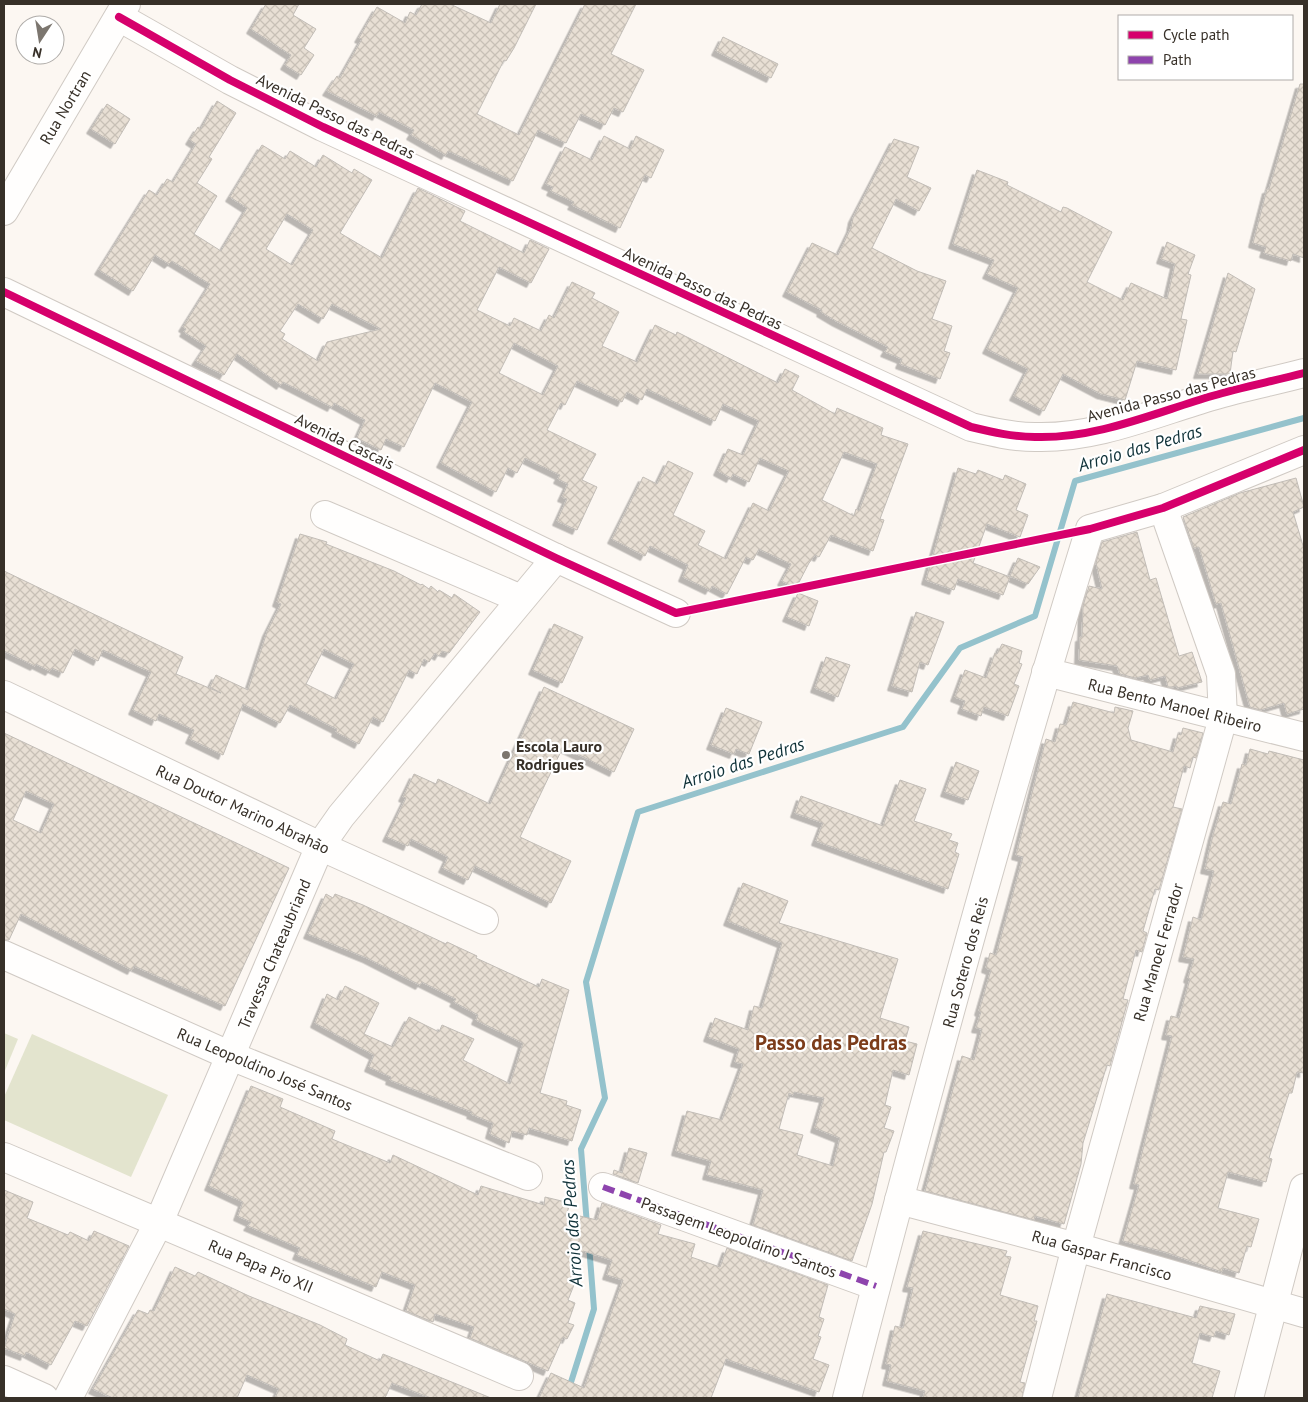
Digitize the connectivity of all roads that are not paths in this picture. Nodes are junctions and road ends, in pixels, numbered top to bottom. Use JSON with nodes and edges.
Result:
{"nodes":[{"id":1,"x":123,"y":10,"type":"edge"},
{"id":2,"x":4,"y":210,"type":"edge"},
{"id":3,"x":4,"y":292,"type":"edge"},
{"id":4,"x":1304,"y":373,"type":"edge"},
{"id":5,"x":1304,"y":450,"type":"edge"},
{"id":6,"x":1164,"y":508,"type":"junction"},
{"id":7,"x":325,"y":515,"type":"dead end"},
{"id":8,"x":556,"y":558,"type":"junction"},
{"id":9,"x":521,"y":599,"type":"junction"},
{"id":10,"x":676,"y":613,"type":"dead end"},
{"id":11,"x":1046,"y":672,"type":"junction"},
{"id":12,"x":4,"y":694,"type":"edge"},
{"id":13,"x":1223,"y":718,"type":"junction"},
{"id":14,"x":1304,"y":737,"type":"edge"},
{"id":15,"x":320,"y":846,"type":"junction"},
{"id":16,"x":484,"y":920,"type":"dead end"},
{"id":17,"x":4,"y":955,"type":"edge"},
{"id":18,"x":231,"y":1056,"type":"junction"},
{"id":19,"x":4,"y":1157,"type":"edge"},
{"id":20,"x":528,"y":1176,"type":"dead end"},
{"id":21,"x":603,"y":1187,"type":"dead end"},
{"id":22,"x":1304,"y":1188,"type":"edge"},
{"id":23,"x":899,"y":1200,"type":"junction"},
{"id":24,"x":159,"y":1222,"type":"junction"},
{"id":25,"x":1076,"y":1247,"type":"junction"},
{"id":26,"x":876,"y":1286,"type":"junction"},
{"id":27,"x":1274,"y":1305,"type":"junction"},
{"id":28,"x":1304,"y":1313,"type":"edge"},
{"id":29,"x":519,"y":1376,"type":"dead end"},
{"id":30,"x":4,"y":1380,"type":"edge"},
{"id":31,"x":44,"y":1398,"type":"edge"},
{"id":32,"x":68,"y":1398,"type":"edge"},
{"id":33,"x":847,"y":1398,"type":"edge"},
{"id":34,"x":1037,"y":1398,"type":"edge"},
{"id":35,"x":1249,"y":1398,"type":"edge"}],
"edges":[{"from":1,"to":2,"type":"street","name":"Rua Nortran"},
{"from":1,"to":4,"type":"street","name":"Avenida Passo das Pedras"},
{"from":3,"to":8,"type":"street","name":"Avenida Cascais"},
{"from":5,"to":6,"type":"street"},
{"from":6,"to":11,"type":"street","name":"Rua Sotero dos Reis"},
{"from":6,"to":13,"type":"street","name":"Rua Manoel Ferrador"},
{"from":7,"to":9,"type":"street"},
{"from":8,"to":9,"type":"street","name":"Travessa Chateaubriand"},
{"from":8,"to":10,"type":"street","name":"Avenida Cascais"},
{"from":9,"to":15,"type":"street","name":"Travessa Chateaubriand"},
{"from":11,"to":13,"type":"street","name":"Rua Bento Manoel Ribeiro"},
{"from":11,"to":23,"type":"street","name":"Rua Sotero dos Reis"},
{"from":12,"to":15,"type":"street","name":"Rua Doutor Marino Abrahão"},
{"from":13,"to":14,"type":"street","name":"Rua Bento Manoel Ribeiro"},
{"from":13,"to":25,"type":"street","name":"Rua Manoel Ferrador"},
{"from":15,"to":16,"type":"street","name":"Rua Doutor Marino Abrahão"},
{"from":15,"to":18,"type":"street","name":"Travessa Chateaubriand"},
{"from":17,"to":18,"type":"street","name":"Rua Leopoldino José Santos"},
{"from":18,"to":20,"type":"street","name":"Rua Leopoldino José Santos"},
{"from":18,"to":24,"type":"street","name":"Travessa Chateaubriand"},
{"from":19,"to":24,"type":"street","name":"Rua Papa Pio XII"},
{"from":21,"to":26,"type":"street","name":"Passagem Leopoldino J Santos"},
{"from":22,"to":27,"type":"street"},
{"from":23,"to":25,"type":"street","name":"Rua Gaspar Francisco"},
{"from":23,"to":26,"type":"street","name":"Rua Sotero dos Reis"},
{"from":24,"to":29,"type":"street","name":"Rua Papa Pio XII"},
{"from":24,"to":32,"type":"street","name":"Travessa Chateaubriand"},
{"from":25,"to":27,"type":"street","name":"Rua Gaspar Francisco"},
{"from":25,"to":34,"type":"street","name":"Rua Manoel Ferrador"},
{"from":26,"to":33,"type":"street","name":"Rua Sotero dos Reis"},
{"from":27,"to":28,"type":"street","name":"Rua Gaspar Francisco"},
{"from":27,"to":35,"type":"street"},
{"from":30,"to":31,"type":"street"}]}
